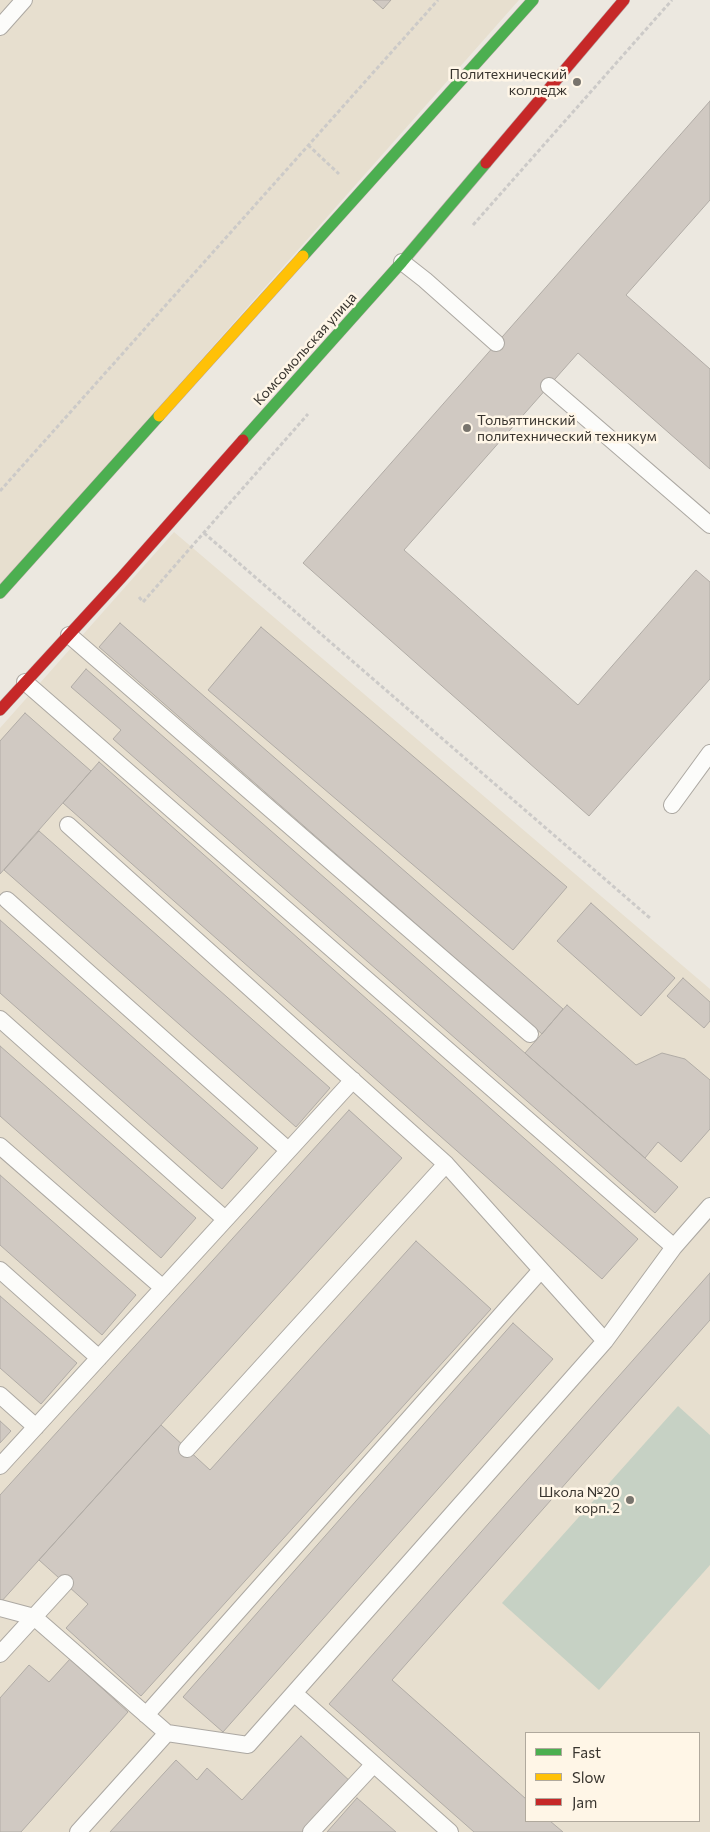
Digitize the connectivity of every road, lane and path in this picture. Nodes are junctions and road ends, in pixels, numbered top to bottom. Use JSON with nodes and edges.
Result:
{"nodes":[{"id":1,"x":24,"y":0,"type":"edge"},
{"id":2,"x":438,"y":0,"type":"edge"},
{"id":3,"x":533,"y":0,"type":"edge"},
{"id":4,"x":624,"y":0,"type":"edge"},
{"id":5,"x":0,"y":27,"type":"edge"},
{"id":6,"x":308,"y":145,"type":"junction"},
{"id":7,"x":342,"y":177,"type":"dead end"},
{"id":8,"x":402,"y":262,"type":"junction"},
{"id":9,"x":496,"y":343,"type":"dead end"},
{"id":10,"x":549,"y":386,"type":"dead end"},
{"id":11,"x":0,"y":491,"type":"edge"},
{"id":12,"x":710,"y":525,"type":"edge"},
{"id":13,"x":204,"y":533,"type":"dead end"},
{"id":14,"x":0,"y":593,"type":"edge"},
{"id":15,"x":69,"y":635,"type":"junction"},
{"id":16,"x":26,"y":682,"type":"junction"},
{"id":17,"x":0,"y":710,"type":"edge"},
{"id":18,"x":710,"y":753,"type":"edge"},
{"id":19,"x":672,"y":805,"type":"dead end"},
{"id":20,"x":68,"y":825,"type":"dead end"},
{"id":21,"x":6,"y":900,"type":"dead end"},
{"id":22,"x":650,"y":918,"type":"dead end"},
{"id":23,"x":0,"y":1019,"type":"edge"},
{"id":24,"x":530,"y":1034,"type":"dead end"},
{"id":25,"x":353,"y":1080,"type":"junction"},
{"id":26,"x":0,"y":1146,"type":"edge"},
{"id":27,"x":288,"y":1150,"type":"junction"},
{"id":28,"x":446,"y":1164,"type":"junction"},
{"id":29,"x":710,"y":1206,"type":"edge"},
{"id":30,"x":225,"y":1219,"type":"junction"},
{"id":31,"x":674,"y":1247,"type":"junction"},
{"id":32,"x":0,"y":1270,"type":"edge"},
{"id":33,"x":541,"y":1270,"type":"junction"},
{"id":34,"x":163,"y":1288,"type":"junction"},
{"id":35,"x":604,"y":1341,"type":"junction"},
{"id":36,"x":99,"y":1358,"type":"junction"},
{"id":37,"x":0,"y":1395,"type":"edge"},
{"id":38,"x":36,"y":1427,"type":"junction"},
{"id":39,"x":187,"y":1449,"type":"dead end"},
{"id":40,"x":0,"y":1466,"type":"edge"},
{"id":41,"x":65,"y":1584,"type":"dead end"},
{"id":42,"x":0,"y":1608,"type":"edge"},
{"id":43,"x":34,"y":1617,"type":"junction"},
{"id":44,"x":0,"y":1654,"type":"edge"},
{"id":45,"x":294,"y":1693,"type":"junction"},
{"id":46,"x":146,"y":1715,"type":"junction"},
{"id":47,"x":167,"y":1733,"type":"junction"},
{"id":48,"x":374,"y":1764,"type":"junction"},
{"id":49,"x":78,"y":1832,"type":"edge"},
{"id":50,"x":311,"y":1832,"type":"edge"},
{"id":51,"x":450,"y":1832,"type":"edge"}],
"edges":[{"from":1,"to":5,"type":"lane"},
{"from":2,"to":6,"type":"path"},
{"from":3,"to":14,"type":"main road"},
{"from":4,"to":8,"type":"main road","name":"Комсомольская улица"},
{"from":6,"to":7,"type":"path"},
{"from":6,"to":11,"type":"path"},
{"from":8,"to":9,"type":"lane"},
{"from":8,"to":15,"type":"main road","name":"Комсомольская улица"},
{"from":10,"to":12,"type":"lane"},
{"from":13,"to":22,"type":"path"},
{"from":15,"to":16,"type":"main road","name":"Комсомольская улица"},
{"from":15,"to":24,"type":"lane"},
{"from":16,"to":17,"type":"main road","name":"Комсомольская улица"},
{"from":16,"to":31,"type":"lane"},
{"from":18,"to":19,"type":"lane"},
{"from":20,"to":25,"type":"lane"},
{"from":21,"to":27,"type":"lane"},
{"from":23,"to":30,"type":"lane"},
{"from":25,"to":27,"type":"lane"},
{"from":25,"to":28,"type":"lane"},
{"from":26,"to":34,"type":"lane"},
{"from":27,"to":30,"type":"lane"},
{"from":28,"to":33,"type":"lane"},
{"from":28,"to":39,"type":"lane"},
{"from":29,"to":31,"type":"lane"},
{"from":30,"to":34,"type":"lane"},
{"from":31,"to":35,"type":"lane"},
{"from":32,"to":36,"type":"lane"},
{"from":33,"to":35,"type":"lane"},
{"from":33,"to":46,"type":"lane"},
{"from":34,"to":36,"type":"lane"},
{"from":35,"to":45,"type":"lane"},
{"from":36,"to":38,"type":"lane"},
{"from":37,"to":38,"type":"lane"},
{"from":38,"to":40,"type":"lane"},
{"from":41,"to":43,"type":"lane"},
{"from":42,"to":43,"type":"lane"},
{"from":43,"to":44,"type":"lane"},
{"from":43,"to":46,"type":"lane"},
{"from":45,"to":47,"type":"lane"},
{"from":45,"to":48,"type":"lane"},
{"from":46,"to":47,"type":"lane"},
{"from":47,"to":49,"type":"lane"},
{"from":48,"to":50,"type":"lane"},
{"from":48,"to":51,"type":"lane"}]}
